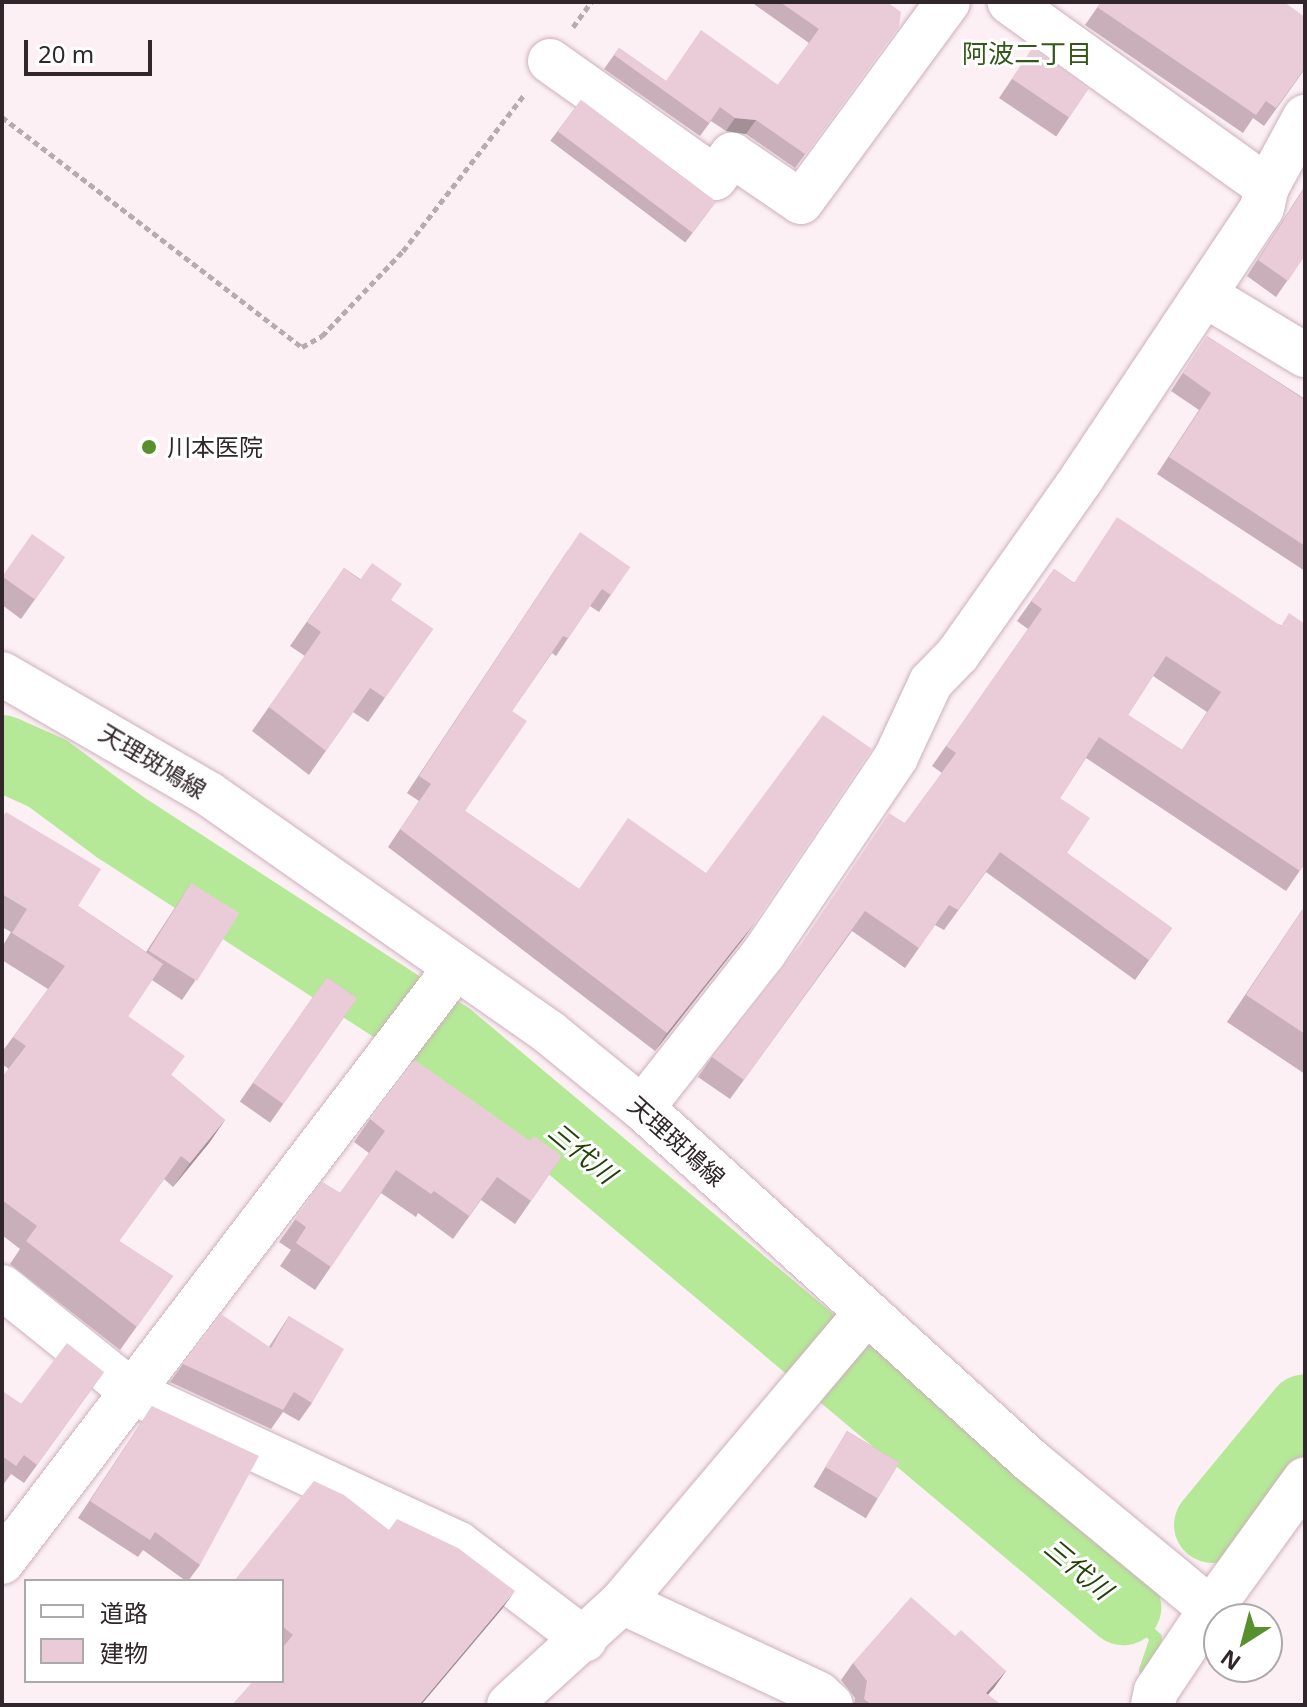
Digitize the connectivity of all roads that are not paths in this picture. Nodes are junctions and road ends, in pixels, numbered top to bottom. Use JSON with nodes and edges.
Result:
{"nodes":[{"id":1,"x":948,"y":2,"type":"edge"},
{"id":2,"x":1010,"y":2,"type":"edge"},
{"id":3,"x":550,"y":61,"type":"road end"},
{"id":4,"x":1305,"y":117,"type":"edge"},
{"id":5,"x":1267,"y":187,"type":"junction"},
{"id":6,"x":1205,"y":295,"type":"junction"},
{"id":7,"x":1305,"y":355,"type":"edge"},
{"id":8,"x":2,"y":674,"type":"edge"},
{"id":9,"x":444,"y":984,"type":"junction"},
{"id":10,"x":642,"y":1108,"type":"junction"},
{"id":11,"x":2,"y":1287,"type":"edge"},
{"id":12,"x":865,"y":1314,"type":"junction"},
{"id":13,"x":134,"y":1393,"type":"junction"},
{"id":14,"x":1305,"y":1479,"type":"edge"},
{"id":15,"x":2,"y":1562,"type":"edge"},
{"id":16,"x":622,"y":1602,"type":"junction"},
{"id":17,"x":1204,"y":1603,"type":"edge"},
{"id":18,"x":1215,"y":1603,"type":"edge"},
{"id":19,"x":1203,"y":1621,"type":"edge"},
{"id":20,"x":585,"y":1640,"type":"junction"},
{"id":21,"x":509,"y":1705,"type":"edge"},
{"id":22,"x":831,"y":1705,"type":"edge"},
{"id":23,"x":1153,"y":1705,"type":"edge"}],
"edges":[{"from":1,"to":3,"type":"street"},
{"from":2,"to":5,"type":"street"},
{"from":4,"to":5,"type":"street"},
{"from":5,"to":6,"type":"street"},
{"from":6,"to":7,"type":"street"},
{"from":6,"to":10,"type":"street"},
{"from":8,"to":9,"type":"street","name":"天理斑鳩線"},
{"from":9,"to":10,"type":"street","name":"天理斑鳩線"},
{"from":9,"to":13,"type":"street"},
{"from":10,"to":12,"type":"street","name":"天理斑鳩線"},
{"from":11,"to":13,"type":"street"},
{"from":12,"to":16,"type":"street"},
{"from":12,"to":17,"type":"street","name":"天理斑鳩線"},
{"from":13,"to":15,"type":"street"},
{"from":13,"to":20,"type":"street"},
{"from":14,"to":18,"type":"street"},
{"from":16,"to":20,"type":"street"},
{"from":16,"to":22,"type":"street"},
{"from":19,"to":23,"type":"street"},
{"from":20,"to":21,"type":"street"}]}
